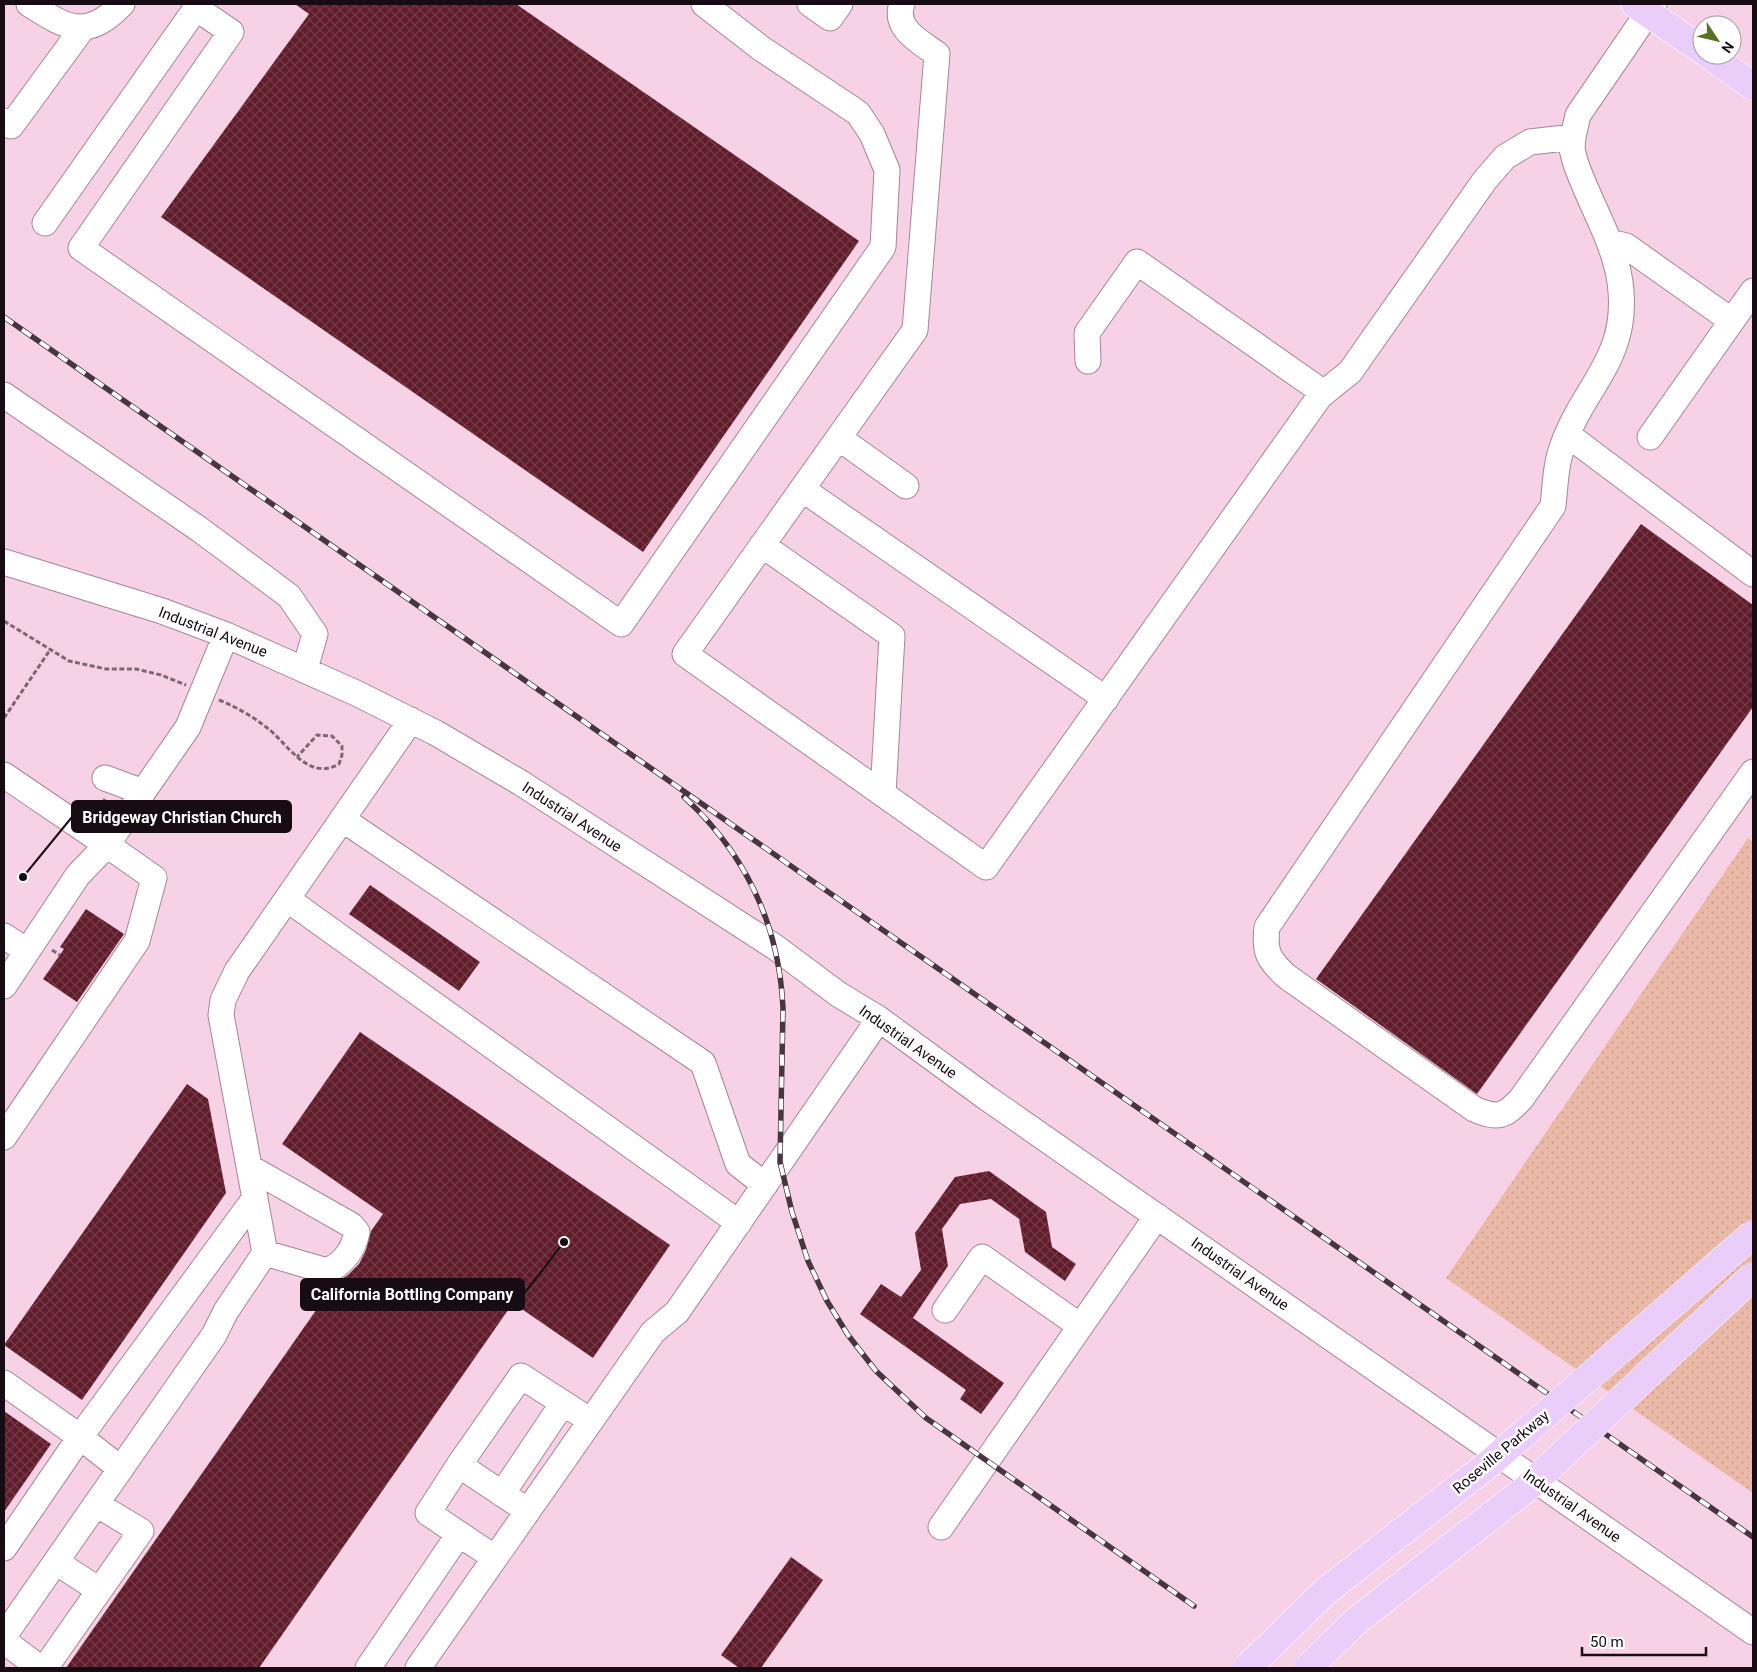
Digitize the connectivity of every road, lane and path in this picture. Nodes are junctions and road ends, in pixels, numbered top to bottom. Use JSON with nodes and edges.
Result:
{"nodes":[{"id":1,"x":29,"y":4,"type":"edge"},
{"id":2,"x":122,"y":4,"type":"edge"},
{"id":3,"x":704,"y":4,"type":"edge"},
{"id":4,"x":810,"y":4,"type":"edge"},
{"id":5,"x":840,"y":4,"type":"edge"},
{"id":6,"x":902,"y":4,"type":"edge"},
{"id":7,"x":198,"y":6,"type":"edge"},
{"id":8,"x":1646,"y":7,"type":"edge"},
{"id":9,"x":82,"y":29,"type":"junction"},
{"id":10,"x":1692,"y":42,"type":"edge"},
{"id":11,"x":1723,"y":65,"type":"edge"},
{"id":12,"x":1753,"y":86,"type":"edge"},
{"id":13,"x":4,"y":121,"type":"edge"},
{"id":14,"x":1573,"y":137,"type":"junction"},
{"id":15,"x":45,"y":223,"type":"dead end"},
{"id":16,"x":1610,"y":248,"type":"junction"},
{"id":17,"x":1753,"y":291,"type":"edge"},
{"id":18,"x":1732,"y":321,"type":"junction"},
{"id":19,"x":1088,"y":361,"type":"dead end"},
{"id":20,"x":1324,"y":393,"type":"junction"},
{"id":21,"x":4,"y":395,"type":"edge"},
{"id":22,"x":1568,"y":435,"type":"junction"},
{"id":23,"x":1650,"y":437,"type":"dead end"},
{"id":24,"x":838,"y":438,"type":"junction"},
{"id":25,"x":906,"y":486,"type":"dead end"},
{"id":26,"x":802,"y":489,"type":"junction"},
{"id":27,"x":762,"y":545,"type":"junction"},
{"id":28,"x":4,"y":562,"type":"edge"},
{"id":29,"x":1753,"y":574,"type":"edge"},
{"id":30,"x":4,"y":621,"type":"edge"},
{"id":31,"x":226,"y":635,"type":"junction"},
{"id":32,"x":50,"y":650,"type":"junction"},
{"id":33,"x":305,"y":669,"type":"junction"},
{"id":34,"x":202,"y":692,"type":"junction"},
{"id":35,"x":1106,"y":699,"type":"junction"},
{"id":36,"x":4,"y":718,"type":"edge"},
{"id":37,"x":411,"y":720,"type":"junction"},
{"id":38,"x":297,"y":757,"type":"junction"},
{"id":39,"x":1753,"y":772,"type":"edge"},
{"id":40,"x":4,"y":776,"type":"edge"},
{"id":41,"x":106,"y":778,"type":"dead end"},
{"id":42,"x":144,"y":792,"type":"junction"},
{"id":43,"x":883,"y":794,"type":"junction"},
{"id":44,"x":342,"y":819,"type":"junction"},
{"id":45,"x":107,"y":845,"type":"junction"},
{"id":46,"x":286,"y":899,"type":"junction"},
{"id":47,"x":4,"y":936,"type":"edge"},
{"id":48,"x":27,"y":951,"type":"junction"},
{"id":49,"x":4,"y":986,"type":"edge"},
{"id":50,"x":879,"y":1019,"type":"junction"},
{"id":51,"x":4,"y":1137,"type":"edge"},
{"id":52,"x":249,"y":1167,"type":"junction"},
{"id":53,"x":764,"y":1185,"type":"junction"},
{"id":54,"x":255,"y":1198,"type":"junction"},
{"id":55,"x":1157,"y":1216,"type":"junction"},
{"id":56,"x":739,"y":1223,"type":"junction"},
{"id":57,"x":1753,"y":1234,"type":"edge"},
{"id":58,"x":265,"y":1253,"type":"junction"},
{"id":59,"x":1753,"y":1276,"type":"edge"},
{"id":60,"x":945,"y":1310,"type":"dead end"},
{"id":61,"x":1080,"y":1326,"type":"junction"},
{"id":62,"x":4,"y":1383,"type":"edge"},
{"id":63,"x":563,"y":1403,"type":"junction"},
{"id":64,"x":591,"y":1421,"type":"junction"},
{"id":65,"x":80,"y":1437,"type":"junction"},
{"id":66,"x":458,"y":1466,"type":"junction"},
{"id":67,"x":121,"y":1469,"type":"junction"},
{"id":68,"x":502,"y":1494,"type":"junction"},
{"id":69,"x":96,"y":1504,"type":"junction"},
{"id":70,"x":528,"y":1511,"type":"junction"},
{"id":71,"x":941,"y":1527,"type":"dead end"},
{"id":72,"x":459,"y":1534,"type":"junction"},
{"id":73,"x":4,"y":1548,"type":"edge"},
{"id":74,"x":495,"y":1558,"type":"junction"},
{"id":75,"x":56,"y":1562,"type":"junction"},
{"id":76,"x":99,"y":1590,"type":"junction"},
{"id":77,"x":1753,"y":1632,"type":"edge"},
{"id":78,"x":4,"y":1636,"type":"edge"},
{"id":79,"x":4,"y":1641,"type":"edge"},
{"id":80,"x":40,"y":1668,"type":"edge"},
{"id":81,"x":44,"y":1668,"type":"edge"},
{"id":82,"x":368,"y":1668,"type":"edge"},
{"id":83,"x":418,"y":1668,"type":"edge"},
{"id":84,"x":1247,"y":1668,"type":"edge"},
{"id":85,"x":1308,"y":1668,"type":"edge"}],
"edges":[{"from":1,"to":9,"type":"street"},
{"from":2,"to":9,"type":"street"},
{"from":3,"to":7,"type":"street"},
{"from":4,"to":5,"type":"street"},
{"from":6,"to":24,"type":"street"},
{"from":7,"to":15,"type":"street"},
{"from":8,"to":10,"type":"main road"},
{"from":8,"to":14,"type":"street"},
{"from":9,"to":13,"type":"street"},
{"from":11,"to":12,"type":"main road"},
{"from":14,"to":16,"type":"street"},
{"from":14,"to":20,"type":"street"},
{"from":16,"to":18,"type":"street"},
{"from":16,"to":22,"type":"street"},
{"from":17,"to":18,"type":"street"},
{"from":18,"to":23,"type":"street"},
{"from":19,"to":20,"type":"street"},
{"from":20,"to":35,"type":"street"},
{"from":21,"to":33,"type":"street"},
{"from":22,"to":29,"type":"street"},
{"from":22,"to":39,"type":"street"},
{"from":24,"to":25,"type":"street"},
{"from":24,"to":26,"type":"street"},
{"from":26,"to":27,"type":"street"},
{"from":26,"to":35,"type":"street"},
{"from":27,"to":43,"type":"street"},
{"from":27,"to":43,"type":"street"},
{"from":28,"to":31,"type":"street","name":"Industrial Avenue"},
{"from":30,"to":32,"type":"path"},
{"from":31,"to":33,"type":"street","name":"Industrial Avenue"},
{"from":31,"to":34,"type":"street"},
{"from":32,"to":34,"type":"path"},
{"from":32,"to":36,"type":"path"},
{"from":33,"to":37,"type":"street","name":"Industrial Avenue"},
{"from":34,"to":38,"type":"path"},
{"from":34,"to":42,"type":"street"},
{"from":35,"to":43,"type":"street"},
{"from":37,"to":44,"type":"street"},
{"from":37,"to":50,"type":"street","name":"Industrial Avenue"},
{"from":38,"to":38,"type":"path"},
{"from":40,"to":45,"type":"street"},
{"from":41,"to":42,"type":"street"},
{"from":42,"to":45,"type":"street"},
{"from":44,"to":46,"type":"street"},
{"from":44,"to":53,"type":"street"},
{"from":45,"to":48,"type":"street"},
{"from":45,"to":51,"type":"street"},
{"from":46,"to":52,"type":"street"},
{"from":46,"to":56,"type":"street"},
{"from":47,"to":48,"type":"street"},
{"from":48,"to":49,"type":"street"},
{"from":50,"to":53,"type":"street"},
{"from":50,"to":55,"type":"street","name":"Industrial Avenue"},
{"from":52,"to":54,"type":"street"},
{"from":52,"to":58,"type":"street"},
{"from":53,"to":56,"type":"street"},
{"from":54,"to":58,"type":"street"},
{"from":54,"to":65,"type":"street"},
{"from":55,"to":61,"type":"street"},
{"from":55,"to":77,"type":"street","name":"Industrial Avenue"},
{"from":56,"to":64,"type":"street"},
{"from":57,"to":84,"type":"main road","name":"Roseville Parkway","bridge":true},
{"from":58,"to":67,"type":"street"},
{"from":59,"to":85,"type":"main road","bridge":true},
{"from":60,"to":61,"type":"street"},
{"from":61,"to":71,"type":"street"},
{"from":62,"to":65,"type":"street"},
{"from":63,"to":64,"type":"street"},
{"from":63,"to":66,"type":"street"},
{"from":63,"to":68,"type":"street"},
{"from":64,"to":70,"type":"street"},
{"from":65,"to":67,"type":"street"},
{"from":65,"to":73,"type":"street"},
{"from":66,"to":68,"type":"street"},
{"from":66,"to":72,"type":"street"},
{"from":67,"to":69,"type":"street"},
{"from":68,"to":70,"type":"street"},
{"from":69,"to":75,"type":"street"},
{"from":69,"to":76,"type":"street"},
{"from":70,"to":74,"type":"street"},
{"from":72,"to":74,"type":"street"},
{"from":72,"to":82,"type":"street"},
{"from":74,"to":83,"type":"street"},
{"from":75,"to":76,"type":"street"},
{"from":75,"to":78,"type":"street"},
{"from":76,"to":81,"type":"street"},
{"from":79,"to":80,"type":"street"}]}
